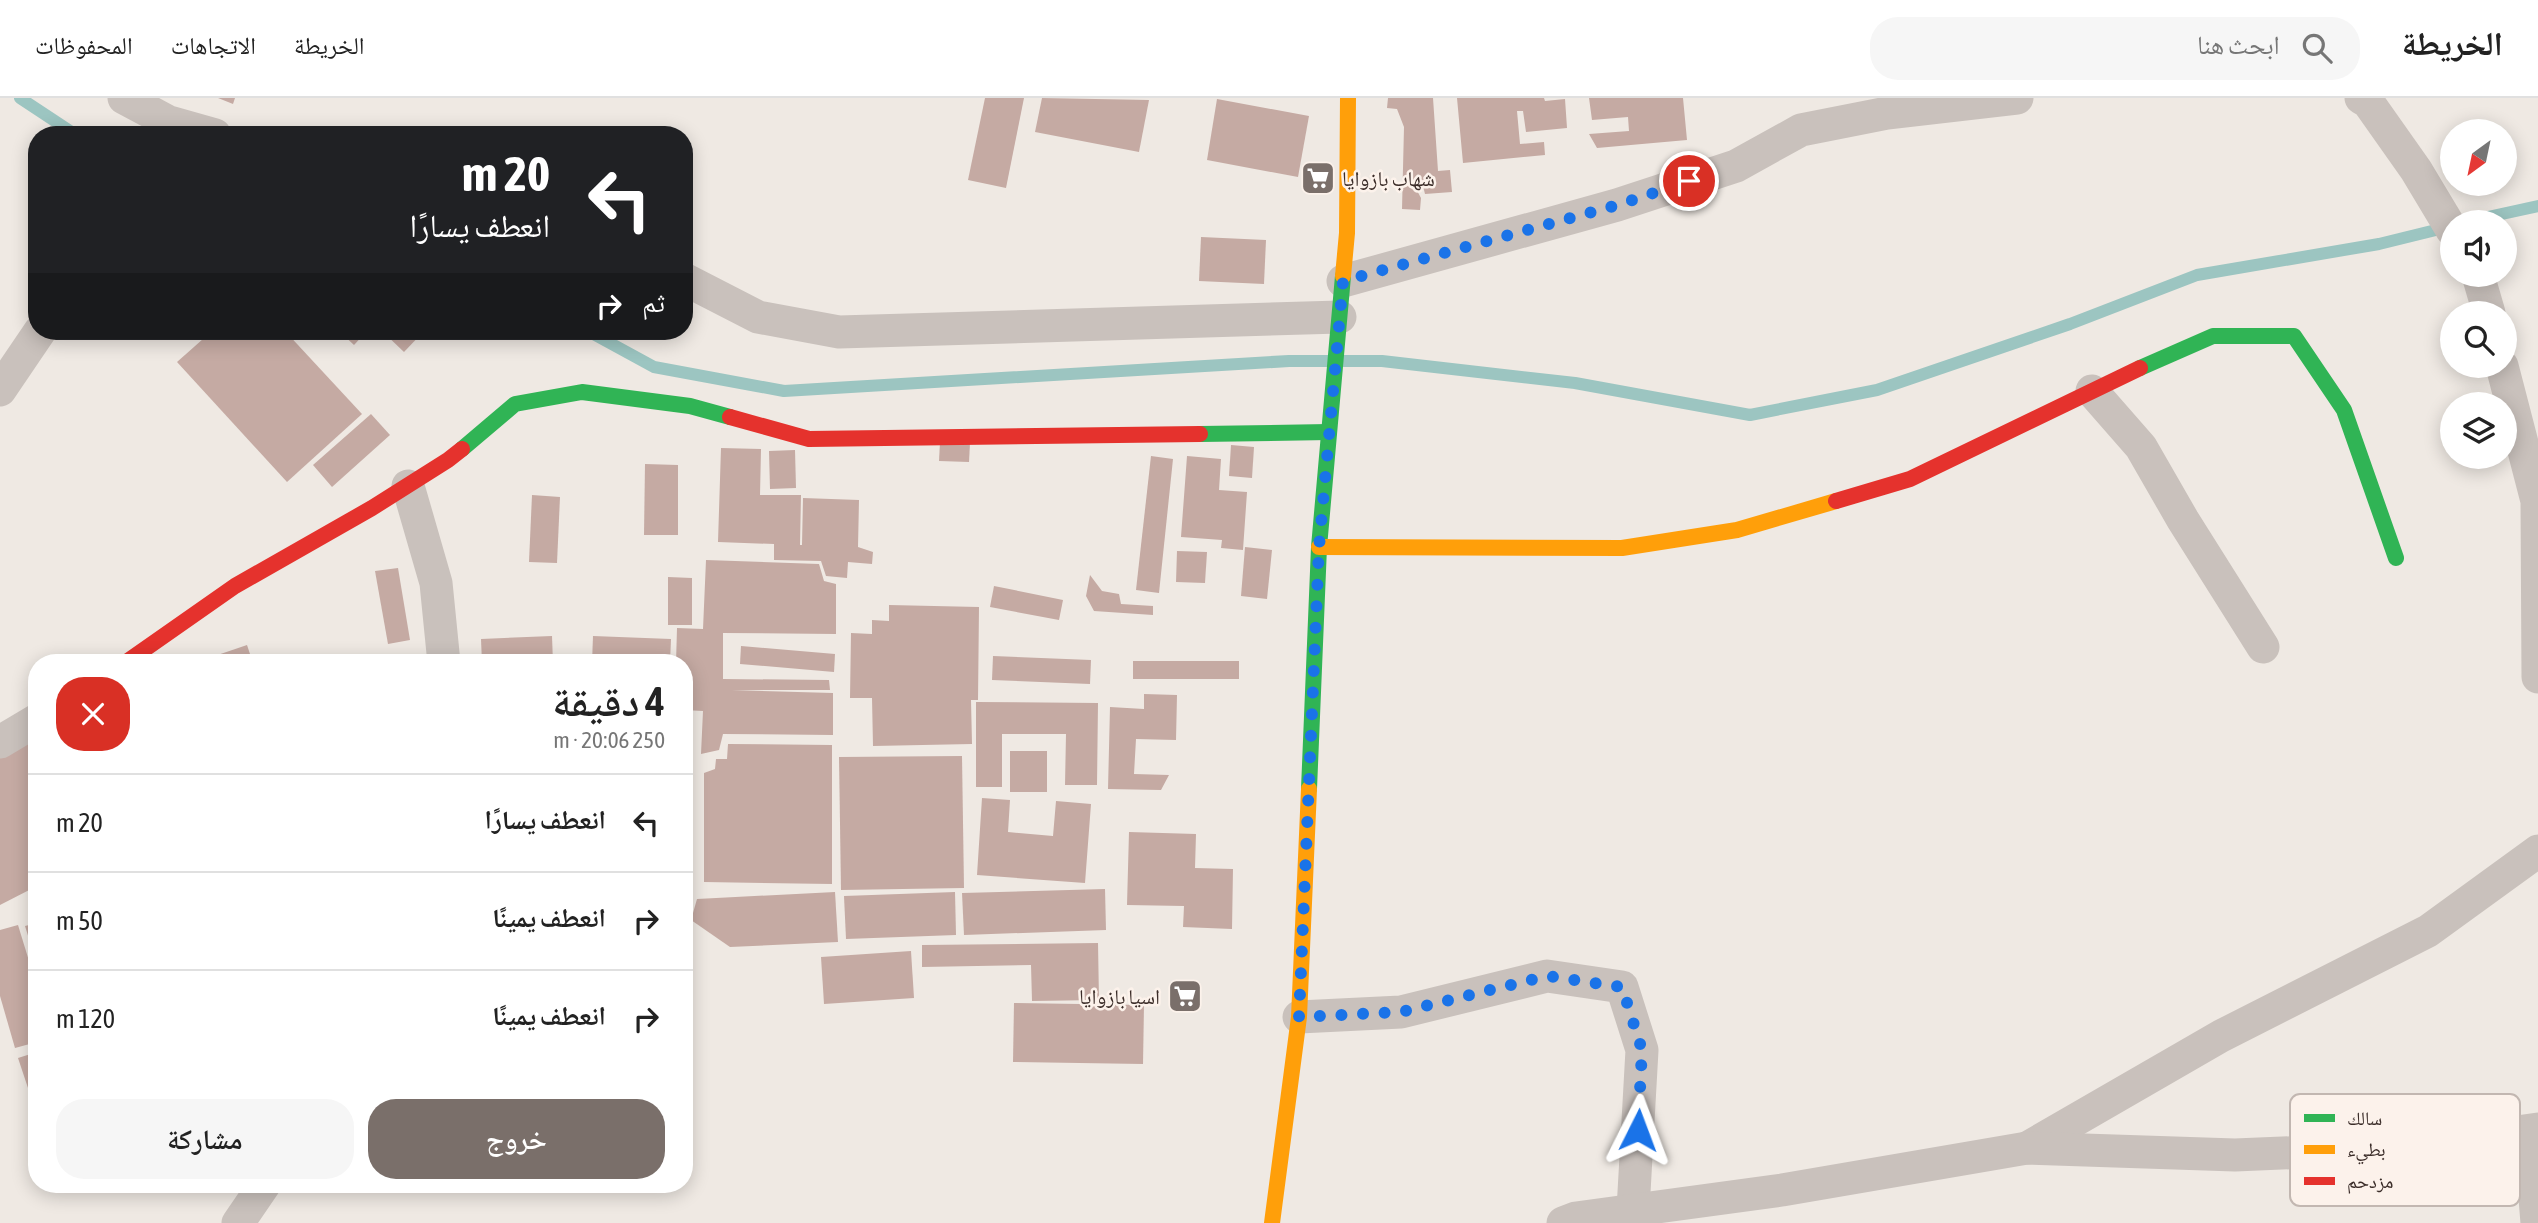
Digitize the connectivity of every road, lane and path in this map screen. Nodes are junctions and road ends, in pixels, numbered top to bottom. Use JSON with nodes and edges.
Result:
{"nodes":[{"id":1,"x":124,"y":98,"type":"edge"},
{"id":2,"x":1348,"y":98,"type":"edge"},
{"id":3,"x":2017,"y":98,"type":"edge"},
{"id":4,"x":2361,"y":98,"type":"edge"},
{"id":5,"x":183,"y":126,"type":"edge"},
{"id":6,"x":2440,"y":210,"type":"edge"},
{"id":7,"x":1343,"y":281,"type":"junction"},
{"id":8,"x":693,"y":284,"type":"edge"},
{"id":9,"x":1340,"y":317,"type":"junction"},
{"id":10,"x":34,"y":340,"type":"edge"},
{"id":11,"x":2505,"y":378,"type":"edge"},
{"id":12,"x":0,"y":390,"type":"edge"},
{"id":13,"x":2092,"y":391,"type":"junction"},
{"id":14,"x":1329,"y":432,"type":"junction"},
{"id":15,"x":408,"y":486,"type":"junction"},
{"id":16,"x":1319,"y":547,"type":"junction"},
{"id":17,"x":2396,"y":558,"type":"dead end"},
{"id":18,"x":2263,"y":647,"type":"dead end"},
{"id":19,"x":138,"y":654,"type":"edge"},
{"id":20,"x":443,"y":654,"type":"edge"},
{"id":21,"x":2538,"y":677,"type":"edge"},
{"id":22,"x":28,"y":726,"type":"edge"},
{"id":23,"x":0,"y":743,"type":"edge"},
{"id":24,"x":2538,"y":851,"type":"edge"},
{"id":25,"x":1299,"y":1017,"type":"junction"},
{"id":26,"x":2538,"y":1130,"type":"edge"},
{"id":27,"x":2520,"y":1132,"type":"edge"},
{"id":28,"x":2027,"y":1148,"type":"junction"},
{"id":29,"x":2290,"y":1153,"type":"edge"},
{"id":30,"x":259,"y":1193,"type":"edge"},
{"id":31,"x":1633,"y":1210,"type":"junction"},
{"id":32,"x":239,"y":1223,"type":"edge"},
{"id":33,"x":1272,"y":1223,"type":"edge"},
{"id":34,"x":1563,"y":1223,"type":"edge"},
{"id":35,"x":2537,"y":1223,"type":"edge"}],
"edges":[{"from":1,"to":5,"type":"street"},
{"from":2,"to":7,"type":"street"},
{"from":3,"to":7,"type":"street"},
{"from":4,"to":6,"type":"street"},
{"from":7,"to":9,"type":"street"},
{"from":8,"to":9,"type":"street"},
{"from":9,"to":14,"type":"street"},
{"from":10,"to":12,"type":"street"},
{"from":11,"to":21,"type":"street"},
{"from":13,"to":16,"type":"street"},
{"from":13,"to":17,"type":"street"},
{"from":13,"to":18,"type":"street"},
{"from":14,"to":15,"type":"street"},
{"from":14,"to":16,"type":"street"},
{"from":15,"to":19,"type":"street"},
{"from":15,"to":20,"type":"street"},
{"from":16,"to":25,"type":"street"},
{"from":22,"to":23,"type":"street"},
{"from":24,"to":28,"type":"street"},
{"from":25,"to":31,"type":"street"},
{"from":25,"to":33,"type":"street"},
{"from":26,"to":27,"type":"street"},
{"from":26,"to":35,"type":"street"},
{"from":28,"to":29,"type":"street"},
{"from":28,"to":31,"type":"street"},
{"from":30,"to":32,"type":"street"},
{"from":31,"to":34,"type":"street"}]}
